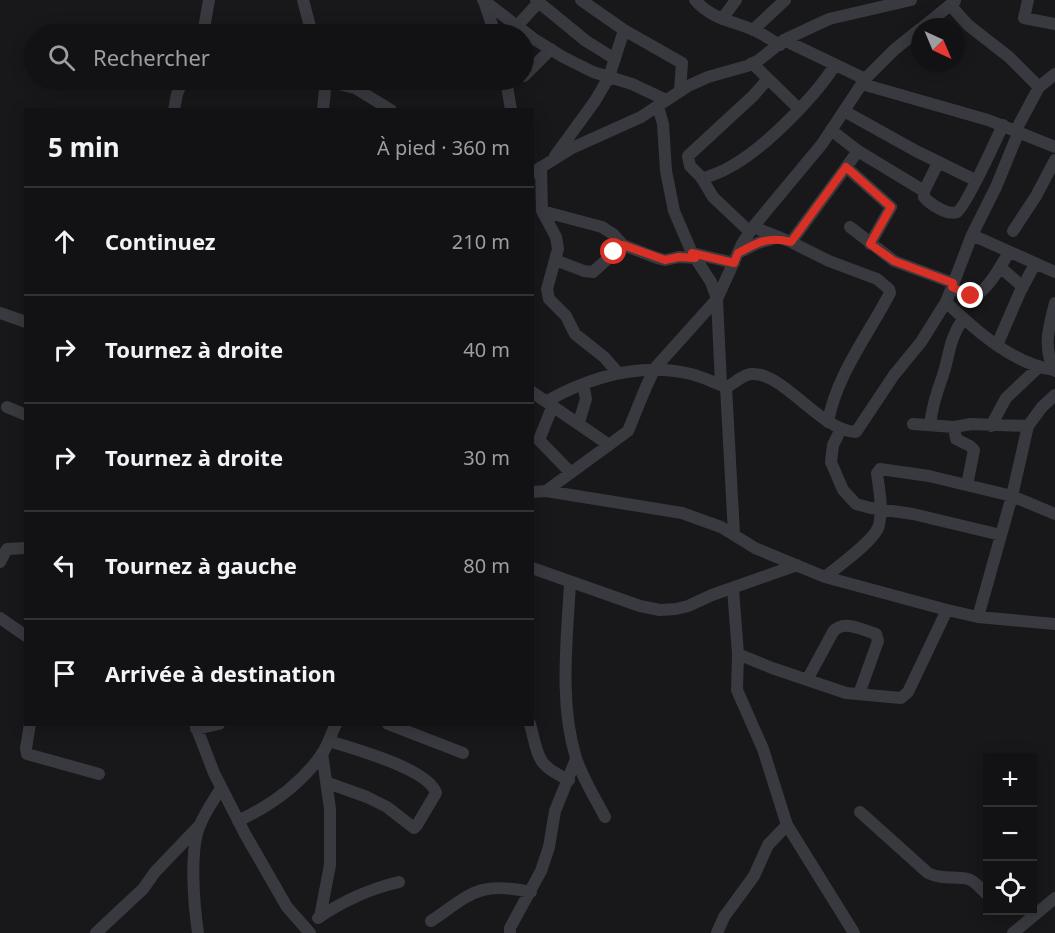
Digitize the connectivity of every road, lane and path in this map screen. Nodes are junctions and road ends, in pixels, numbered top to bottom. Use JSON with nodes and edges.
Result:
{"nodes":[{"id":1,"x":209,"y":0,"type":"edge"},
{"id":2,"x":303,"y":0,"type":"edge"},
{"id":3,"x":581,"y":0,"type":"edge"},
{"id":4,"x":695,"y":0,"type":"edge"},
{"id":5,"x":736,"y":0,"type":"edge"},
{"id":6,"x":785,"y":0,"type":"edge"},
{"id":7,"x":860,"y":0,"type":"edge"},
{"id":8,"x":911,"y":0,"type":"edge"},
{"id":9,"x":1028,"y":0,"type":"edge"},
{"id":10,"x":538,"y":1,"type":"edge"},
{"id":11,"x":489,"y":2,"type":"edge"},
{"id":12,"x":953,"y":3,"type":"edge"},
{"id":13,"x":847,"y":15,"type":"junction"},
{"id":14,"x":934,"y":18,"type":"edge"},
{"id":15,"x":722,"y":19,"type":"junction"},
{"id":16,"x":205,"y":24,"type":"edge"},
{"id":17,"x":309,"y":24,"type":"edge"},
{"id":18,"x":493,"y":24,"type":"edge"},
{"id":19,"x":515,"y":24,"type":"edge"},
{"id":20,"x":519,"y":24,"type":"edge"},
{"id":21,"x":1055,"y":24,"type":"edge"},
{"id":22,"x":624,"y":30,"type":"junction"},
{"id":23,"x":753,"y":30,"type":"junction"},
{"id":24,"x":911,"y":36,"type":"edge"},
{"id":25,"x":534,"y":42,"type":"edge"},
{"id":26,"x":782,"y":43,"type":"junction"},
{"id":27,"x":551,"y":49,"type":"junction"},
{"id":28,"x":615,"y":59,"type":"junction"},
{"id":29,"x":752,"y":63,"type":"junction"},
{"id":30,"x":835,"y":65,"type":"junction"},
{"id":31,"x":534,"y":66,"type":"edge"},
{"id":32,"x":1055,"y":75,"type":"edge"},
{"id":33,"x":609,"y":77,"type":"junction"},
{"id":34,"x":768,"y":79,"type":"junction"},
{"id":35,"x":864,"y":81,"type":"junction"},
{"id":36,"x":1039,"y":87,"type":"junction"},
{"id":37,"x":179,"y":90,"type":"edge"},
{"id":38,"x":328,"y":90,"type":"edge"},
{"id":39,"x":358,"y":90,"type":"edge"},
{"id":40,"x":508,"y":90,"type":"edge"},
{"id":41,"x":680,"y":90,"type":"junction"},
{"id":42,"x":662,"y":103,"type":"junction"},
{"id":43,"x":174,"y":108,"type":"edge"},
{"id":44,"x":324,"y":108,"type":"edge"},
{"id":45,"x":388,"y":108,"type":"edge"},
{"id":46,"x":511,"y":108,"type":"edge"},
{"id":47,"x":799,"y":109,"type":"junction"},
{"id":48,"x":844,"y":111,"type":"junction"},
{"id":49,"x":1012,"y":129,"type":"junction"},
{"id":50,"x":831,"y":130,"type":"junction"},
{"id":51,"x":1055,"y":147,"type":"edge"},
{"id":52,"x":858,"y":151,"type":"junction"},
{"id":53,"x":1055,"y":160,"type":"edge"},
{"id":54,"x":938,"y":163,"type":"junction"},
{"id":55,"x":539,"y":167,"type":"edge"},
{"id":56,"x":846,"y":167,"type":"junction"},
{"id":57,"x":702,"y":179,"type":"junction"},
{"id":58,"x":975,"y":180,"type":"junction"},
{"id":59,"x":924,"y":191,"type":"junction"},
{"id":60,"x":542,"y":211,"type":"junction"},
{"id":61,"x":850,"y":227,"type":"dead end"},
{"id":62,"x":752,"y":229,"type":"junction"},
{"id":63,"x":1013,"y":231,"type":"dead end"},
{"id":64,"x":972,"y":235,"type":"junction"},
{"id":65,"x":778,"y":237,"type":"junction"},
{"id":66,"x":791,"y":242,"type":"junction"},
{"id":67,"x":870,"y":244,"type":"junction"},
{"id":68,"x":623,"y":245,"type":"junction"},
{"id":69,"x":1009,"y":252,"type":"junction"},
{"id":70,"x":693,"y":255,"type":"junction"},
{"id":71,"x":736,"y":258,"type":"junction"},
{"id":72,"x":555,"y":260,"type":"junction"},
{"id":73,"x":1035,"y":264,"type":"junction"},
{"id":74,"x":1000,"y":267,"type":"junction"},
{"id":75,"x":1055,"y":272,"type":"edge"},
{"id":76,"x":952,"y":285,"type":"junction"},
{"id":77,"x":1023,"y":287,"type":"junction"},
{"id":78,"x":717,"y":299,"type":"junction"},
{"id":79,"x":946,"y":302,"type":"junction"},
{"id":80,"x":1055,"y":303,"type":"edge"},
{"id":81,"x":0,"y":312,"type":"edge"},
{"id":82,"x":963,"y":319,"type":"junction"},
{"id":83,"x":24,"y":321,"type":"edge"},
{"id":84,"x":997,"y":345,"type":"junction"},
{"id":85,"x":1052,"y":356,"type":"edge"},
{"id":86,"x":1039,"y":367,"type":"junction"},
{"id":87,"x":655,"y":368,"type":"junction"},
{"id":88,"x":1055,"y":370,"type":"edge"},
{"id":89,"x":618,"y":373,"type":"junction"},
{"id":90,"x":583,"y":384,"type":"junction"},
{"id":91,"x":723,"y":386,"type":"junction"},
{"id":92,"x":534,"y":393,"type":"edge"},
{"id":93,"x":1055,"y":395,"type":"edge"},
{"id":94,"x":550,"y":403,"type":"junction"},
{"id":95,"x":8,"y":407,"type":"dead end"},
{"id":96,"x":24,"y":414,"type":"edge"},
{"id":97,"x":579,"y":422,"type":"junction"},
{"id":98,"x":828,"y":422,"type":"junction"},
{"id":99,"x":913,"y":424,"type":"dead end"},
{"id":100,"x":930,"y":425,"type":"junction"},
{"id":101,"x":954,"y":426,"type":"junction"},
{"id":102,"x":991,"y":426,"type":"junction"},
{"id":103,"x":1029,"y":426,"type":"junction"},
{"id":104,"x":840,"y":429,"type":"junction"},
{"id":105,"x":609,"y":445,"type":"junction"},
{"id":106,"x":571,"y":472,"type":"junction"},
{"id":107,"x":967,"y":485,"type":"junction"},
{"id":108,"x":546,"y":491,"type":"junction"},
{"id":109,"x":534,"y":492,"type":"edge"},
{"id":110,"x":1012,"y":496,"type":"junction"},
{"id":111,"x":880,"y":509,"type":"junction"},
{"id":112,"x":1055,"y":514,"type":"edge"},
{"id":113,"x":734,"y":534,"type":"junction"},
{"id":114,"x":1001,"y":536,"type":"junction"},
{"id":115,"x":24,"y":548,"type":"edge"},
{"id":116,"x":0,"y":562,"type":"edge"},
{"id":117,"x":797,"y":565,"type":"junction"},
{"id":118,"x":534,"y":569,"type":"edge"},
{"id":119,"x":825,"y":577,"type":"junction"},
{"id":120,"x":570,"y":583,"type":"junction"},
{"id":121,"x":733,"y":589,"type":"junction"},
{"id":122,"x":946,"y":610,"type":"junction"},
{"id":123,"x":978,"y":617,"type":"junction"},
{"id":124,"x":0,"y":618,"type":"edge"},
{"id":125,"x":1055,"y":624,"type":"edge"},
{"id":126,"x":24,"y":635,"type":"edge"},
{"id":127,"x":738,"y":654,"type":"junction"},
{"id":128,"x":807,"y":680,"type":"junction"},
{"id":129,"x":859,"y":694,"type":"junction"},
{"id":130,"x":30,"y":726,"type":"edge"},
{"id":131,"x":335,"y":726,"type":"edge"},
{"id":132,"x":393,"y":726,"type":"edge"},
{"id":133,"x":531,"y":726,"type":"edge"},
{"id":134,"x":196,"y":727,"type":"edge"},
{"id":135,"x":329,"y":741,"type":"junction"},
{"id":136,"x":322,"y":753,"type":"junction"},
{"id":137,"x":463,"y":753,"type":"dead end"},
{"id":138,"x":576,"y":759,"type":"junction"},
{"id":139,"x":99,"y":774,"type":"dead end"},
{"id":140,"x":569,"y":780,"type":"junction"},
{"id":141,"x":328,"y":783,"type":"junction"},
{"id":142,"x":221,"y":788,"type":"junction"},
{"id":143,"x":860,"y":813,"type":"dead end"},
{"id":144,"x":605,"y":817,"type":"dead end"},
{"id":145,"x":238,"y":822,"type":"junction"},
{"id":146,"x":787,"y":825,"type":"junction"},
{"id":147,"x":199,"y":826,"type":"junction"},
{"id":148,"x":399,"y":882,"type":"dead end"},
{"id":149,"x":531,"y":892,"type":"junction"},
{"id":150,"x":983,"y":892,"type":"edge"},
{"id":151,"x":1055,"y":898,"type":"edge"},
{"id":152,"x":1037,"y":908,"type":"edge"},
{"id":153,"x":1026,"y":915,"type":"edge"},
{"id":154,"x":321,"y":916,"type":"junction"},
{"id":155,"x":431,"y":921,"type":"dead end"},
{"id":156,"x":308,"y":930,"type":"edge"},
{"id":157,"x":96,"y":933,"type":"edge"},
{"id":158,"x":198,"y":933,"type":"edge"},
{"id":159,"x":510,"y":933,"type":"edge"},
{"id":160,"x":717,"y":933,"type":"edge"},
{"id":161,"x":854,"y":933,"type":"edge"},
{"id":162,"x":1013,"y":933,"type":"edge"}],
"edges":[{"from":1,"to":16,"type":"street"},
{"from":2,"to":17,"type":"street"},
{"from":3,"to":22,"type":"street"},
{"from":4,"to":15,"type":"street"},
{"from":5,"to":15,"type":"street"},
{"from":6,"to":23,"type":"street"},
{"from":7,"to":13,"type":"street"},
{"from":8,"to":13,"type":"street"},
{"from":9,"to":21,"type":"street"},
{"from":10,"to":20,"type":"street"},
{"from":10,"to":28,"type":"street"},
{"from":11,"to":18,"type":"street"},
{"from":11,"to":19,"type":"street"},
{"from":12,"to":14,"type":"street"},
{"from":12,"to":36,"type":"street"},
{"from":13,"to":26,"type":"street"},
{"from":15,"to":23,"type":"street"},
{"from":22,"to":28,"type":"street"},
{"from":22,"to":41,"type":"street"},
{"from":23,"to":26,"type":"street"},
{"from":24,"to":35,"type":"street"},
{"from":25,"to":27,"type":"street"},
{"from":26,"to":29,"type":"street"},
{"from":26,"to":30,"type":"street"},
{"from":27,"to":31,"type":"street"},
{"from":27,"to":33,"type":"street"},
{"from":28,"to":33,"type":"street"},
{"from":29,"to":34,"type":"street"},
{"from":29,"to":41,"type":"street"},
{"from":30,"to":35,"type":"street"},
{"from":30,"to":47,"type":"street"},
{"from":32,"to":36,"type":"street"},
{"from":33,"to":42,"type":"street"},
{"from":33,"to":55,"type":"street"},
{"from":34,"to":47,"type":"street"},
{"from":34,"to":57,"type":"street"},
{"from":35,"to":48,"type":"street"},
{"from":35,"to":49,"type":"street"},
{"from":36,"to":49,"type":"street"},
{"from":37,"to":43,"type":"street"},
{"from":38,"to":44,"type":"street"},
{"from":39,"to":45,"type":"street"},
{"from":40,"to":46,"type":"street"},
{"from":41,"to":42,"type":"street"},
{"from":42,"to":55,"type":"street"},
{"from":42,"to":70,"type":"street"},
{"from":47,"to":57,"type":"street"},
{"from":48,"to":50,"type":"street"},
{"from":48,"to":54,"type":"street"},
{"from":49,"to":51,"type":"street"},
{"from":49,"to":58,"type":"street"},
{"from":49,"to":64,"type":"street"},
{"from":50,"to":52,"type":"street"},
{"from":50,"to":62,"type":"street"},
{"from":52,"to":56,"type":"street"},
{"from":52,"to":59,"type":"street"},
{"from":53,"to":63,"type":"street"},
{"from":54,"to":58,"type":"street"},
{"from":54,"to":59,"type":"street"},
{"from":55,"to":60,"type":"street"},
{"from":56,"to":66,"type":"street"},
{"from":56,"to":67,"type":"street"},
{"from":57,"to":62,"type":"street"},
{"from":58,"to":59,"type":"street"},
{"from":60,"to":68,"type":"street"},
{"from":60,"to":72,"type":"street"},
{"from":61,"to":67,"type":"street"},
{"from":62,"to":65,"type":"street"},
{"from":62,"to":71,"type":"street"},
{"from":64,"to":69,"type":"street"},
{"from":64,"to":76,"type":"street"},
{"from":65,"to":66,"type":"street"},
{"from":65,"to":71,"type":"street"},
{"from":66,"to":98,"type":"street"},
{"from":67,"to":76,"type":"street"},
{"from":68,"to":70,"type":"street"},
{"from":68,"to":72,"type":"street"},
{"from":69,"to":73,"type":"street"},
{"from":69,"to":74,"type":"street"},
{"from":70,"to":71,"type":"street"},
{"from":70,"to":78,"type":"street"},
{"from":71,"to":78,"type":"street"},
{"from":72,"to":89,"type":"street"},
{"from":73,"to":75,"type":"street"},
{"from":73,"to":77,"type":"street"},
{"from":74,"to":76,"type":"street"},
{"from":74,"to":77,"type":"street"},
{"from":76,"to":79,"type":"street"},
{"from":77,"to":84,"type":"street"},
{"from":78,"to":87,"type":"street"},
{"from":78,"to":91,"type":"street"},
{"from":79,"to":82,"type":"street"},
{"from":79,"to":104,"type":"street"},
{"from":80,"to":85,"type":"street"},
{"from":81,"to":83,"type":"street"},
{"from":82,"to":84,"type":"street"},
{"from":82,"to":100,"type":"street"},
{"from":84,"to":86,"type":"street"},
{"from":85,"to":88,"type":"street"},
{"from":86,"to":88,"type":"street"},
{"from":86,"to":102,"type":"street"},
{"from":87,"to":89,"type":"street"},
{"from":87,"to":91,"type":"street"},
{"from":87,"to":105,"type":"street"},
{"from":89,"to":90,"type":"street"},
{"from":90,"to":94,"type":"street"},
{"from":90,"to":97,"type":"street"},
{"from":91,"to":98,"type":"street"},
{"from":91,"to":113,"type":"street"},
{"from":92,"to":94,"type":"street"},
{"from":93,"to":103,"type":"street"},
{"from":94,"to":97,"type":"street"},
{"from":94,"to":106,"type":"street"},
{"from":95,"to":96,"type":"street"},
{"from":97,"to":105,"type":"street"},
{"from":98,"to":104,"type":"street"},
{"from":99,"to":100,"type":"street"},
{"from":100,"to":101,"type":"street"},
{"from":101,"to":102,"type":"street"},
{"from":101,"to":107,"type":"street"},
{"from":102,"to":103,"type":"street"},
{"from":103,"to":110,"type":"street"},
{"from":104,"to":111,"type":"street"},
{"from":105,"to":106,"type":"street"},
{"from":106,"to":108,"type":"street"},
{"from":107,"to":110,"type":"street"},
{"from":107,"to":111,"type":"street"},
{"from":108,"to":109,"type":"street"},
{"from":108,"to":113,"type":"street"},
{"from":110,"to":112,"type":"street"},
{"from":110,"to":114,"type":"street"},
{"from":111,"to":114,"type":"street"},
{"from":111,"to":119,"type":"street"},
{"from":113,"to":117,"type":"street"},
{"from":114,"to":123,"type":"street"},
{"from":115,"to":116,"type":"street"},
{"from":117,"to":119,"type":"street"},
{"from":117,"to":121,"type":"street"},
{"from":118,"to":120,"type":"street"},
{"from":119,"to":122,"type":"street"},
{"from":120,"to":121,"type":"street"},
{"from":120,"to":138,"type":"street"},
{"from":121,"to":127,"type":"street"},
{"from":122,"to":123,"type":"street"},
{"from":122,"to":129,"type":"street"},
{"from":123,"to":125,"type":"street"},
{"from":124,"to":126,"type":"street"},
{"from":127,"to":128,"type":"street"},
{"from":127,"to":146,"type":"street"},
{"from":128,"to":129,"type":"street"},
{"from":128,"to":129,"type":"street"},
{"from":130,"to":139,"type":"street"},
{"from":131,"to":135,"type":"street"},
{"from":132,"to":137,"type":"street"},
{"from":133,"to":140,"type":"street"},
{"from":134,"to":142,"type":"street"},
{"from":135,"to":136,"type":"street"},
{"from":135,"to":141,"type":"street"},
{"from":136,"to":141,"type":"street"},
{"from":136,"to":145,"type":"street"},
{"from":138,"to":140,"type":"street"},
{"from":138,"to":144,"type":"street"},
{"from":140,"to":149,"type":"street"},
{"from":141,"to":154,"type":"street"},
{"from":142,"to":145,"type":"street"},
{"from":142,"to":147,"type":"street"},
{"from":143,"to":150,"type":"street"},
{"from":145,"to":156,"type":"street"},
{"from":146,"to":160,"type":"street"},
{"from":146,"to":161,"type":"street"},
{"from":147,"to":157,"type":"street"},
{"from":147,"to":158,"type":"street"},
{"from":148,"to":154,"type":"street"},
{"from":149,"to":155,"type":"street"},
{"from":149,"to":159,"type":"street"},
{"from":151,"to":152,"type":"street"},
{"from":153,"to":162,"type":"street"},
{"from":154,"to":156,"type":"street"}]}
